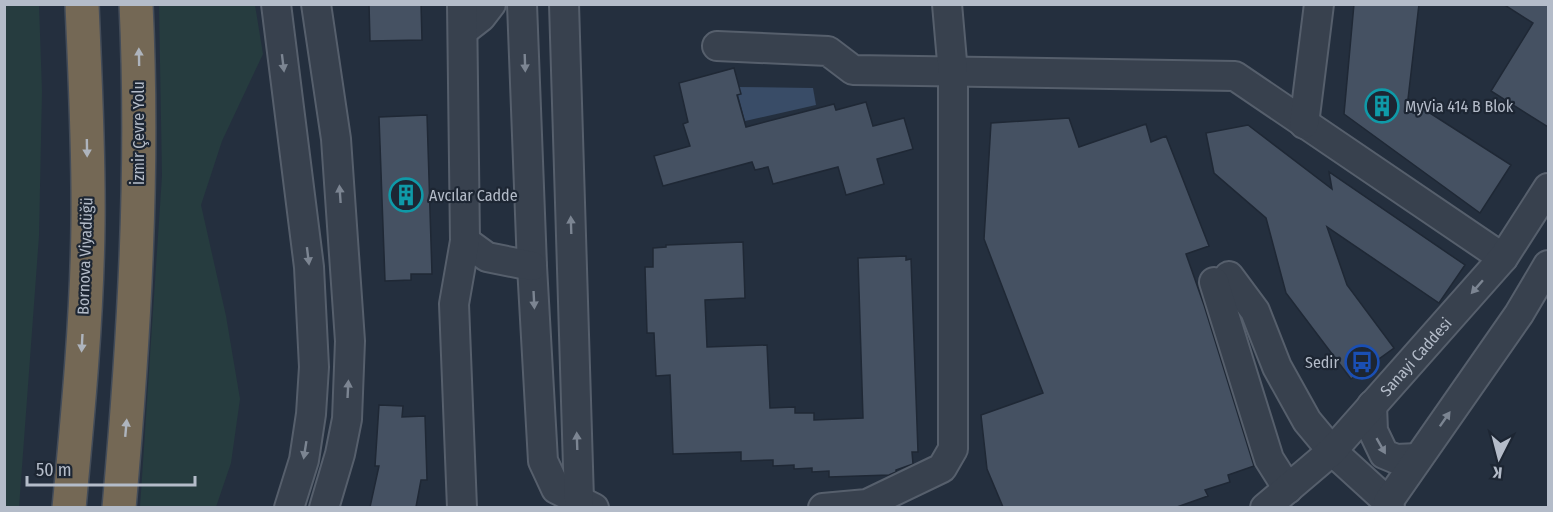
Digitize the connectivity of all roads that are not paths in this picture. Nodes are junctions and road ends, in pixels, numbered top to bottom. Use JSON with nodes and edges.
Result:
{"nodes":[{"id":1,"x":82,"y":4,"type":"edge"},
{"id":2,"x":136,"y":4,"type":"edge"},
{"id":3,"x":276,"y":4,"type":"edge"},
{"id":4,"x":316,"y":4,"type":"edge"},
{"id":5,"x":491,"y":4,"type":"edge"},
{"id":6,"x":522,"y":4,"type":"edge"},
{"id":7,"x":564,"y":4,"type":"edge"},
{"id":8,"x":947,"y":4,"type":"edge"},
{"id":9,"x":1318,"y":4,"type":"edge"},
{"id":10,"x":463,"y":18,"type":"edge"},
{"id":11,"x":717,"y":46,"type":"dead end"},
{"id":12,"x":953,"y":73,"type":"junction"},
{"id":13,"x":1304,"y":123,"type":"junction"},
{"id":14,"x":1548,"y":188,"type":"edge"},
{"id":15,"x":465,"y":241,"type":"junction"},
{"id":16,"x":1503,"y":258,"type":"junction"},
{"id":17,"x":1548,"y":265,"type":"edge"},
{"id":18,"x":532,"y":266,"type":"junction"},
{"id":19,"x":1372,"y":405,"type":"junction"},
{"id":20,"x":1332,"y":451,"type":"junction"},
{"id":21,"x":1418,"y":458,"type":"junction"},
{"id":22,"x":1288,"y":489,"type":"junction"},
{"id":23,"x":586,"y":504,"type":"edge"},
{"id":24,"x":1389,"y":505,"type":"edge"},
{"id":25,"x":69,"y":507,"type":"edge"},
{"id":26,"x":119,"y":507,"type":"edge"},
{"id":27,"x":289,"y":507,"type":"edge"},
{"id":28,"x":324,"y":507,"type":"edge"},
{"id":29,"x":462,"y":507,"type":"edge"},
{"id":30,"x":823,"y":507,"type":"edge"},
{"id":31,"x":1266,"y":507,"type":"edge"}],
"edges":[{"from":1,"to":25,"type":"highway","name":"Bornova Viyadüğü","one_way":true},
{"from":26,"to":2,"type":"highway","name":"İzmir Çevre Yolu","one_way":true},
{"from":3,"to":27,"type":"street","one_way":true},
{"from":28,"to":4,"type":"street","one_way":true},
{"from":5,"to":10,"type":"street"},
{"from":6,"to":18,"type":"street","one_way":true},
{"from":23,"to":7,"type":"street","one_way":true},
{"from":8,"to":12,"type":"street"},
{"from":9,"to":13,"type":"street"},
{"from":10,"to":15,"type":"street"},
{"from":11,"to":12,"type":"street"},
{"from":12,"to":13,"type":"street"},
{"from":12,"to":30,"type":"street"},
{"from":13,"to":16,"type":"street"},
{"from":14,"to":16,"type":"street","name":"Sanayi Caddesi"},
{"from":15,"to":18,"type":"street"},
{"from":15,"to":29,"type":"street"},
{"from":16,"to":19,"type":"street","name":"Sanayi Caddesi","one_way":true},
{"from":21,"to":17,"type":"street","one_way":true},
{"from":18,"to":23,"type":"street","one_way":true},
{"from":19,"to":20,"type":"street","name":"Sanayi Caddesi"},
{"from":19,"to":21,"type":"street","one_way":true},
{"from":20,"to":22,"type":"street","name":"Sanayi Caddesi"},
{"from":20,"to":22,"type":"street"},
{"from":20,"to":24,"type":"street"},
{"from":21,"to":24,"type":"street"},
{"from":22,"to":31,"type":"street","name":"Sanayi Caddesi"}]}
